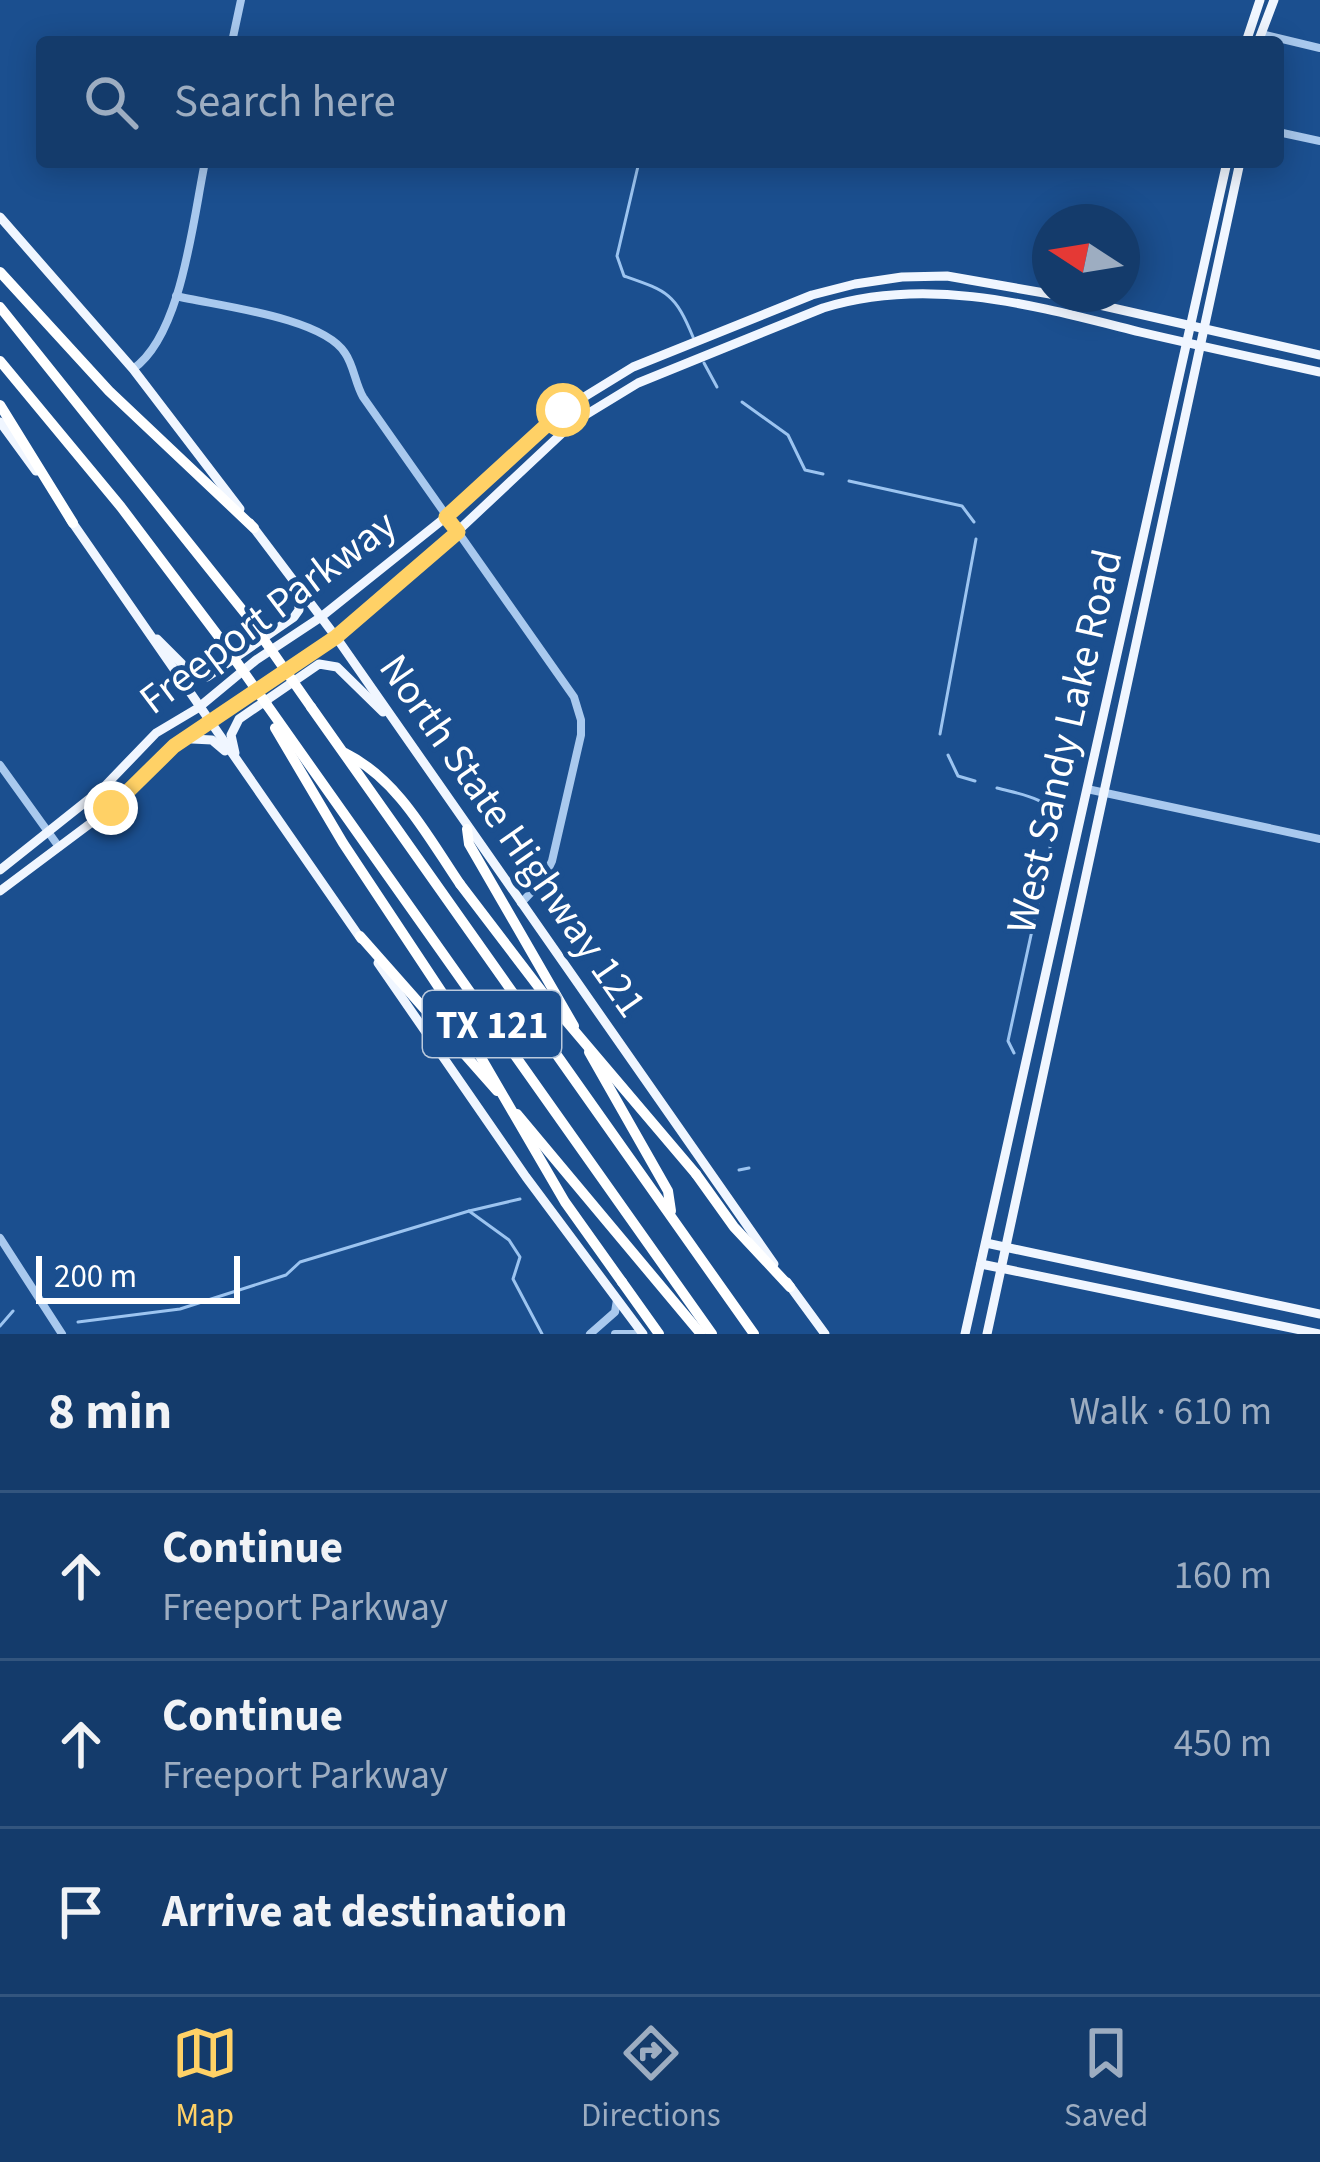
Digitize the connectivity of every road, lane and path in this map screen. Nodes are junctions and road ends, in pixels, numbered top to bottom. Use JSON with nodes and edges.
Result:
{"nodes":[{"id":1,"x":241,"y":0,"type":"edge"},
{"id":2,"x":1260,"y":0,"type":"edge"},
{"id":3,"x":1274,"y":0,"type":"edge"},
{"id":4,"x":233,"y":36,"type":"edge"},
{"id":5,"x":1248,"y":36,"type":"edge"},
{"id":6,"x":1260,"y":36,"type":"edge"},
{"id":7,"x":1284,"y":42,"type":"edge"},
{"id":8,"x":1320,"y":48,"type":"edge"},
{"id":9,"x":1284,"y":133,"type":"edge"},
{"id":10,"x":1320,"y":141,"type":"edge"},
{"id":11,"x":204,"y":168,"type":"edge"},
{"id":12,"x":1226,"y":168,"type":"edge"},
{"id":13,"x":1239,"y":168,"type":"edge"},
{"id":14,"x":0,"y":213,"type":"edge"},
{"id":15,"x":0,"y":272,"type":"edge"},
{"id":16,"x":1032,"y":290,"type":"edge"},
{"id":17,"x":176,"y":296,"type":"junction"},
{"id":18,"x":1032,"y":307,"type":"edge"},
{"id":19,"x":0,"y":308,"type":"edge"},
{"id":20,"x":1057,"y":312,"type":"edge"},
{"id":21,"x":1128,"y":312,"type":"edge"},
{"id":22,"x":1191,"y":327,"type":"junction"},
{"id":23,"x":1205,"y":330,"type":"junction"},
{"id":24,"x":1187,"y":343,"type":"junction"},
{"id":25,"x":1202,"y":346,"type":"junction"},
{"id":26,"x":1320,"y":355,"type":"edge"},
{"id":27,"x":0,"y":361,"type":"edge"},
{"id":28,"x":133,"y":370,"type":"junction"},
{"id":29,"x":1320,"y":372,"type":"edge"},
{"id":30,"x":0,"y":405,"type":"edge"},
{"id":31,"x":0,"y":422,"type":"edge"},
{"id":32,"x":446,"y":517,"type":"junction"},
{"id":33,"x":73,"y":523,"type":"junction"},
{"id":34,"x":254,"y":528,"type":"junction"},
{"id":35,"x":1144,"y":531,"type":"junction"},
{"id":36,"x":458,"y":532,"type":"junction"},
{"id":37,"x":1163,"y":532,"type":"junction"},
{"id":38,"x":297,"y":585,"type":"junction"},
{"id":39,"x":308,"y":599,"type":"junction"},
{"id":40,"x":343,"y":599,"type":"junction"},
{"id":41,"x":321,"y":617,"type":"junction"},
{"id":42,"x":356,"y":620,"type":"junction"},
{"id":43,"x":140,"y":623,"type":"junction"},
{"id":44,"x":336,"y":637,"type":"junction"},
{"id":45,"x":351,"y":658,"type":"junction"},
{"id":46,"x":180,"y":682,"type":"junction"},
{"id":47,"x":198,"y":708,"type":"junction"},
{"id":48,"x":270,"y":709,"type":"junction"},
{"id":49,"x":177,"y":721,"type":"junction"},
{"id":50,"x":210,"y":724,"type":"junction"},
{"id":51,"x":400,"y":729,"type":"junction"},
{"id":52,"x":186,"y":739,"type":"junction"},
{"id":53,"x":343,"y":752,"type":"junction"},
{"id":54,"x":238,"y":762,"type":"junction"},
{"id":55,"x":0,"y":765,"type":"edge"},
{"id":56,"x":1086,"y":789,"type":"junction"},
{"id":57,"x":1106,"y":793,"type":"junction"},
{"id":58,"x":467,"y":829,"type":"junction"},
{"id":59,"x":49,"y":834,"type":"junction"},
{"id":60,"x":1320,"y":839,"type":"edge"},
{"id":61,"x":59,"y":847,"type":"junction"},
{"id":62,"x":0,"y":870,"type":"edge"},
{"id":63,"x":0,"y":891,"type":"edge"},
{"id":64,"x":521,"y":902,"type":"junction"},
{"id":65,"x":360,"y":937,"type":"junction"},
{"id":66,"x":1024,"y":1072,"type":"junction"},
{"id":67,"x":1043,"y":1077,"type":"junction"},
{"id":68,"x":671,"y":1214,"type":"junction"},
{"id":69,"x":0,"y":1238,"type":"edge"},
{"id":70,"x":986,"y":1243,"type":"junction"},
{"id":71,"x":1006,"y":1247,"type":"junction"},
{"id":72,"x":981,"y":1264,"type":"junction"},
{"id":73,"x":1001,"y":1268,"type":"junction"},
{"id":74,"x":790,"y":1287,"type":"junction"},
{"id":75,"x":617,"y":1299,"type":"junction"},
{"id":76,"x":1283,"y":1306,"type":"junction"},
{"id":77,"x":1320,"y":1314,"type":"edge"},
{"id":78,"x":1279,"y":1326,"type":"junction"},
{"id":79,"x":62,"y":1334,"type":"edge"},
{"id":80,"x":590,"y":1334,"type":"edge"},
{"id":81,"x":616,"y":1334,"type":"edge"},
{"id":82,"x":641,"y":1334,"type":"edge"},
{"id":83,"x":659,"y":1334,"type":"edge"},
{"id":84,"x":701,"y":1334,"type":"edge"},
{"id":85,"x":712,"y":1334,"type":"edge"},
{"id":86,"x":754,"y":1334,"type":"edge"},
{"id":87,"x":824,"y":1334,"type":"edge"},
{"id":88,"x":965,"y":1334,"type":"edge"},
{"id":89,"x":987,"y":1334,"type":"edge"},
{"id":90,"x":1320,"y":1334,"type":"edge"}],
"edges":[{"from":1,"to":4,"type":"street"},
{"from":2,"to":5,"type":"main road"},
{"from":3,"to":6,"type":"main road"},
{"from":7,"to":8,"type":"street"},
{"from":9,"to":10,"type":"street"},
{"from":11,"to":17,"type":"street"},
{"from":12,"to":22,"type":"main road","name":"West Sandy Lake Road"},
{"from":13,"to":23,"type":"main road","name":"West Sandy Lake Road"},
{"from":14,"to":28,"type":"main road","name":"North State Highway 121"},
{"from":15,"to":34,"type":"highway"},
{"from":16,"to":32,"type":"main road","name":"Freeport Parkway"},
{"from":17,"to":28,"type":"street"},
{"from":17,"to":32,"type":"street"},
{"from":18,"to":36,"type":"main road","name":"Freeport Parkway"},
{"from":19,"to":53,"type":"highway","number":"TX 121","bridge":true},
{"from":20,"to":24,"type":"main road","name":"Freeport Parkway"},
{"from":21,"to":22,"type":"main road","name":"Freeport Parkway"},
{"from":22,"to":23,"type":"main road","name":"Freeport Parkway"},
{"from":22,"to":24,"type":"main road","name":"West Sandy Lake Road"},
{"from":23,"to":25,"type":"main road","name":"West Sandy Lake Road"},
{"from":23,"to":26,"type":"main road"},
{"from":24,"to":25,"type":"main road","name":"Freeport Parkway"},
{"from":24,"to":35,"type":"main road","name":"West Sandy Lake Road"},
{"from":25,"to":29,"type":"main road"},
{"from":25,"to":37,"type":"main road","name":"West Sandy Lake Road"},
{"from":27,"to":48,"type":"highway","number":"TX 121","bridge":true},
{"from":28,"to":34,"type":"main road","name":"North State Highway 121"},
{"from":30,"to":33,"type":"highway"},
{"from":31,"to":33,"type":"main road"},
{"from":32,"to":36,"type":"street"},
{"from":32,"to":40,"type":"main road","name":"Freeport Parkway"},
{"from":33,"to":43,"type":"main road"},
{"from":34,"to":38,"type":"main road","name":"North State Highway 121"},
{"from":35,"to":37,"type":"main road"},
{"from":35,"to":56,"type":"main road","name":"West Sandy Lake Road"},
{"from":36,"to":42,"type":"main road","name":"Freeport Parkway"},
{"from":36,"to":64,"type":"street"},
{"from":37,"to":57,"type":"main road","name":"West Sandy Lake Road"},
{"from":38,"to":39,"type":"main road","name":"North State Highway 121"},
{"from":38,"to":43,"type":"main road"},
{"from":39,"to":40,"type":"main road"},
{"from":39,"to":41,"type":"main road","name":"North State Highway 121"},
{"from":40,"to":41,"type":"main road","name":"Freeport Parkway"},
{"from":41,"to":44,"type":"main road","name":"North State Highway 121"},
{"from":41,"to":47,"type":"main road","name":"Freeport Parkway"},
{"from":42,"to":44,"type":"main road","name":"Freeport Parkway"},
{"from":42,"to":45,"type":"main road"},
{"from":43,"to":46,"type":"main road"},
{"from":44,"to":45,"type":"main road","name":"North State Highway 121"},
{"from":44,"to":50,"type":"main road","name":"Freeport Parkway"},
{"from":45,"to":51,"type":"main road","name":"North State Highway 121"},
{"from":46,"to":47,"type":"main road"},
{"from":46,"to":49,"type":"main road"},
{"from":47,"to":49,"type":"main road","name":"Freeport Parkway"},
{"from":47,"to":50,"type":"main road"},
{"from":48,"to":83,"type":"highway","bridge":true},
{"from":48,"to":85,"type":"highway","number":"TX 121"},
{"from":49,"to":59,"type":"main road","name":"Freeport Parkway"},
{"from":50,"to":52,"type":"main road","name":"Freeport Parkway"},
{"from":50,"to":54,"type":"main road"},
{"from":51,"to":54,"type":"main road"},
{"from":51,"to":58,"type":"main road","name":"North State Highway 121"},
{"from":52,"to":54,"type":"main road"},
{"from":52,"to":61,"type":"main road","name":"Freeport Parkway"},
{"from":53,"to":68,"type":"highway","number":"TX 121"},
{"from":53,"to":74,"type":"highway","bridge":true},
{"from":54,"to":65,"type":"main road"},
{"from":55,"to":59,"type":"street"},
{"from":56,"to":57,"type":"street"},
{"from":56,"to":66,"type":"main road","name":"West Sandy Lake Road"},
{"from":57,"to":60,"type":"street"},
{"from":57,"to":67,"type":"main road","name":"West Sandy Lake Road"},
{"from":58,"to":64,"type":"main road","name":"North State Highway 121"},
{"from":58,"to":68,"type":"highway"},
{"from":59,"to":61,"type":"street"},
{"from":59,"to":62,"type":"main road","name":"Freeport Parkway"},
{"from":61,"to":63,"type":"main road","name":"Freeport Parkway"},
{"from":64,"to":74,"type":"main road","name":"North State Highway 121"},
{"from":65,"to":75,"type":"main road"},
{"from":65,"to":84,"type":"highway"},
{"from":66,"to":67,"type":"main road"},
{"from":66,"to":70,"type":"main road","name":"West Sandy Lake Road"},
{"from":67,"to":71,"type":"main road","name":"West Sandy Lake Road"},
{"from":68,"to":86,"type":"highway","number":"TX 121"},
{"from":69,"to":79,"type":"street"},
{"from":70,"to":71,"type":"main road"},
{"from":70,"to":72,"type":"main road","name":"West Sandy Lake Road"},
{"from":71,"to":73,"type":"main road","name":"West Sandy Lake Road"},
{"from":71,"to":76,"type":"main road"},
{"from":72,"to":73,"type":"main road"},
{"from":72,"to":88,"type":"main road","name":"West Sandy Lake Road"},
{"from":73,"to":78,"type":"main road"},
{"from":73,"to":89,"type":"main road","name":"West Sandy Lake Road"},
{"from":74,"to":87,"type":"main road","name":"North State Highway 121"},
{"from":75,"to":80,"type":"street"},
{"from":75,"to":82,"type":"main road"},
{"from":76,"to":77,"type":"main road"},
{"from":76,"to":78,"type":"main road"},
{"from":78,"to":90,"type":"main road"},
{"from":81,"to":82,"type":"street"}]}
